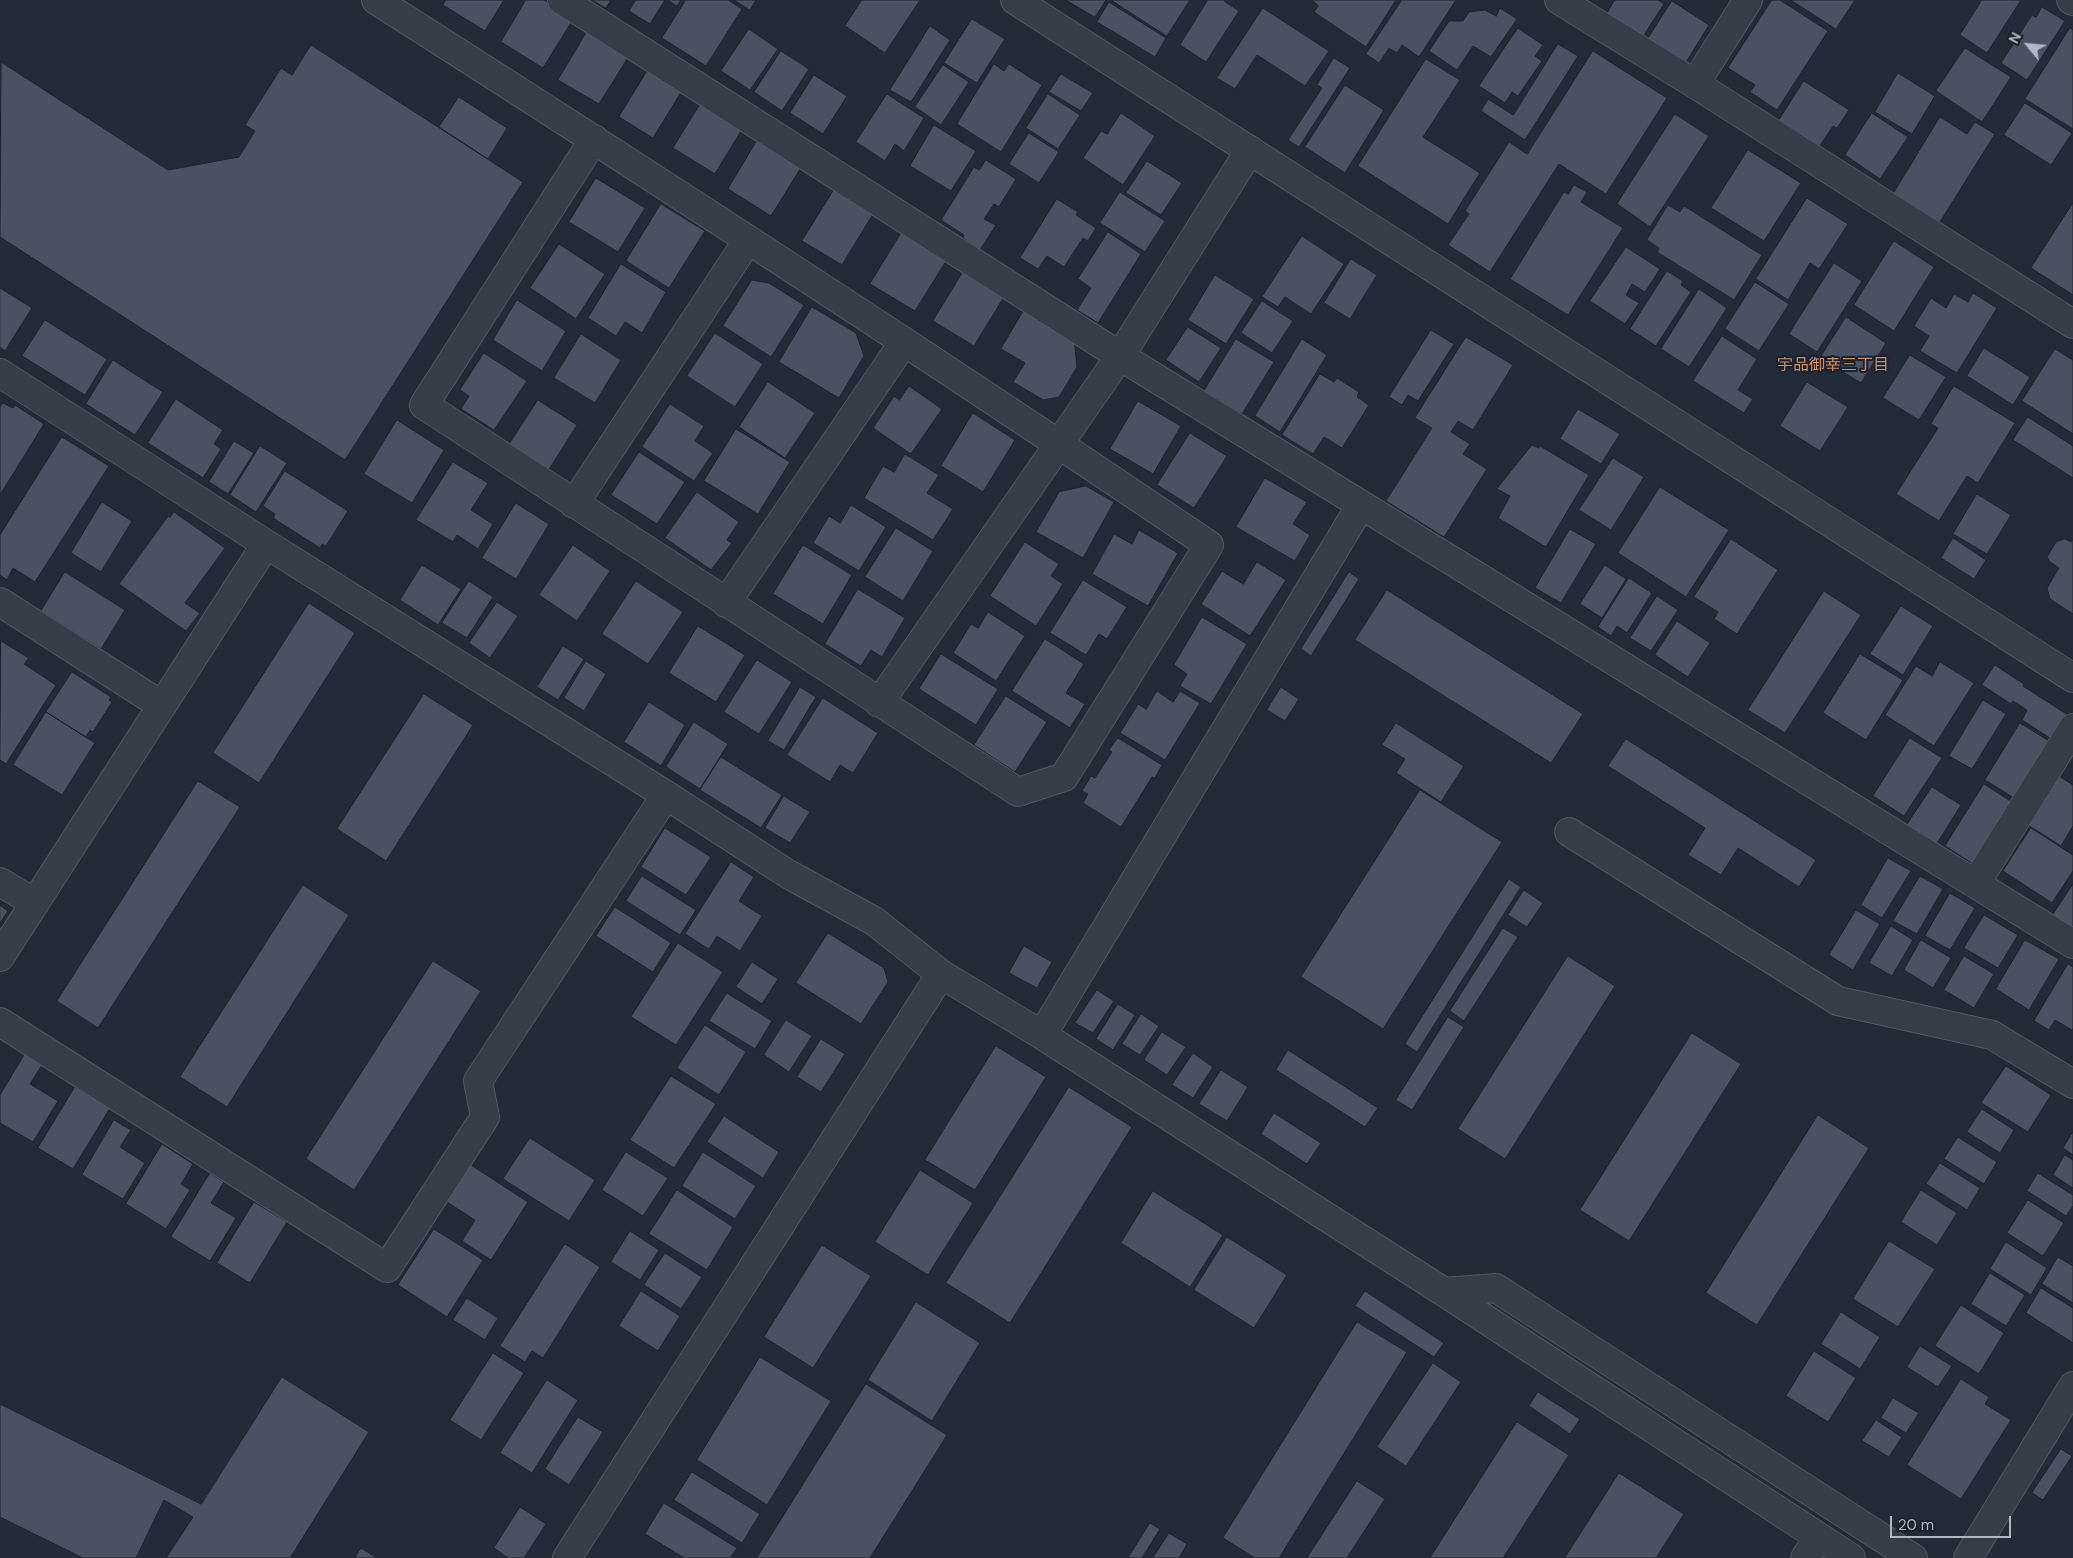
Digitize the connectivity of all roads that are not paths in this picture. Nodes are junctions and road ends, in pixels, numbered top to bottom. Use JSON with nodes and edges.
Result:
{"nodes":[{"id":1,"x":376,"y":0,"type":"edge"},
{"id":2,"x":562,"y":0,"type":"edge"},
{"id":3,"x":1015,"y":0,"type":"edge"},
{"id":4,"x":1559,"y":0,"type":"edge"},
{"id":5,"x":1748,"y":0,"type":"edge"},
{"id":6,"x":1695,"y":84,"type":"junction"},
{"id":7,"x":594,"y":139,"type":"junction"},
{"id":8,"x":1250,"y":150,"type":"junction"},
{"id":9,"x":748,"y":240,"type":"junction"},
{"id":10,"x":2073,"y":324,"type":"edge"},
{"id":11,"x":904,"y":342,"type":"junction"},
{"id":12,"x":1120,"y":356,"type":"junction"},
{"id":13,"x":0,"y":373,"type":"edge"},
{"id":14,"x":1059,"y":444,"type":"junction"},
{"id":15,"x":574,"y":504,"type":"junction"},
{"id":16,"x":1361,"y":505,"type":"junction"},
{"id":17,"x":266,"y":544,"type":"junction"},
{"id":18,"x":0,"y":602,"type":"edge"},
{"id":19,"x":726,"y":603,"type":"junction"},
{"id":20,"x":2073,"y":678,"type":"edge"},
{"id":21,"x":878,"y":703,"type":"junction"},
{"id":22,"x":161,"y":705,"type":"junction"},
{"id":23,"x":2073,"y":728,"type":"edge"},
{"id":24,"x":666,"y":795,"type":"junction"},
{"id":25,"x":1569,"y":832,"type":"dead end"},
{"id":26,"x":0,"y":882,"type":"edge"},
{"id":27,"x":1976,"y":883,"type":"junction"},
{"id":28,"x":35,"y":903,"type":"junction"},
{"id":29,"x":2073,"y":944,"type":"edge"},
{"id":30,"x":0,"y":957,"type":"edge"},
{"id":31,"x":941,"y":974,"type":"junction"},
{"id":32,"x":0,"y":1022,"type":"edge"},
{"id":33,"x":1042,"y":1035,"type":"junction"},
{"id":34,"x":2073,"y":1084,"type":"edge"},
{"id":35,"x":1444,"y":1292,"type":"junction"},
{"id":36,"x":2073,"y":1386,"type":"edge"},
{"id":37,"x":1812,"y":1548,"type":"edge"},
{"id":38,"x":1977,"y":1555,"type":"edge"},
{"id":39,"x":567,"y":1558,"type":"edge"},
{"id":40,"x":1851,"y":1558,"type":"edge"},
{"id":41,"x":1913,"y":1558,"type":"edge"}],
"edges":[{"from":1,"to":7,"type":"street"},
{"from":2,"to":12,"type":"street"},
{"from":3,"to":8,"type":"street"},
{"from":4,"to":6,"type":"street"},
{"from":5,"to":6,"type":"street"},
{"from":6,"to":10,"type":"street"},
{"from":7,"to":9,"type":"street"},
{"from":7,"to":15,"type":"street"},
{"from":8,"to":12,"type":"street"},
{"from":8,"to":20,"type":"street"},
{"from":9,"to":11,"type":"street"},
{"from":9,"to":15,"type":"street"},
{"from":11,"to":14,"type":"street"},
{"from":11,"to":19,"type":"street"},
{"from":12,"to":14,"type":"street"},
{"from":12,"to":16,"type":"street"},
{"from":13,"to":17,"type":"street"},
{"from":14,"to":21,"type":"street"},
{"from":14,"to":21,"type":"street"},
{"from":15,"to":19,"type":"street"},
{"from":16,"to":27,"type":"street"},
{"from":16,"to":33,"type":"street"},
{"from":17,"to":22,"type":"street"},
{"from":17,"to":24,"type":"street"},
{"from":18,"to":22,"type":"street"},
{"from":19,"to":21,"type":"street"},
{"from":22,"to":28,"type":"street"},
{"from":23,"to":27,"type":"street"},
{"from":24,"to":31,"type":"street"},
{"from":24,"to":32,"type":"street"},
{"from":25,"to":34,"type":"street"},
{"from":26,"to":28,"type":"street"},
{"from":27,"to":29,"type":"street"},
{"from":28,"to":30,"type":"street"},
{"from":31,"to":33,"type":"street"},
{"from":31,"to":39,"type":"street"},
{"from":33,"to":35,"type":"street"},
{"from":35,"to":37,"type":"street"},
{"from":35,"to":41,"type":"street"},
{"from":36,"to":38,"type":"street"},
{"from":37,"to":40,"type":"street"}]}
